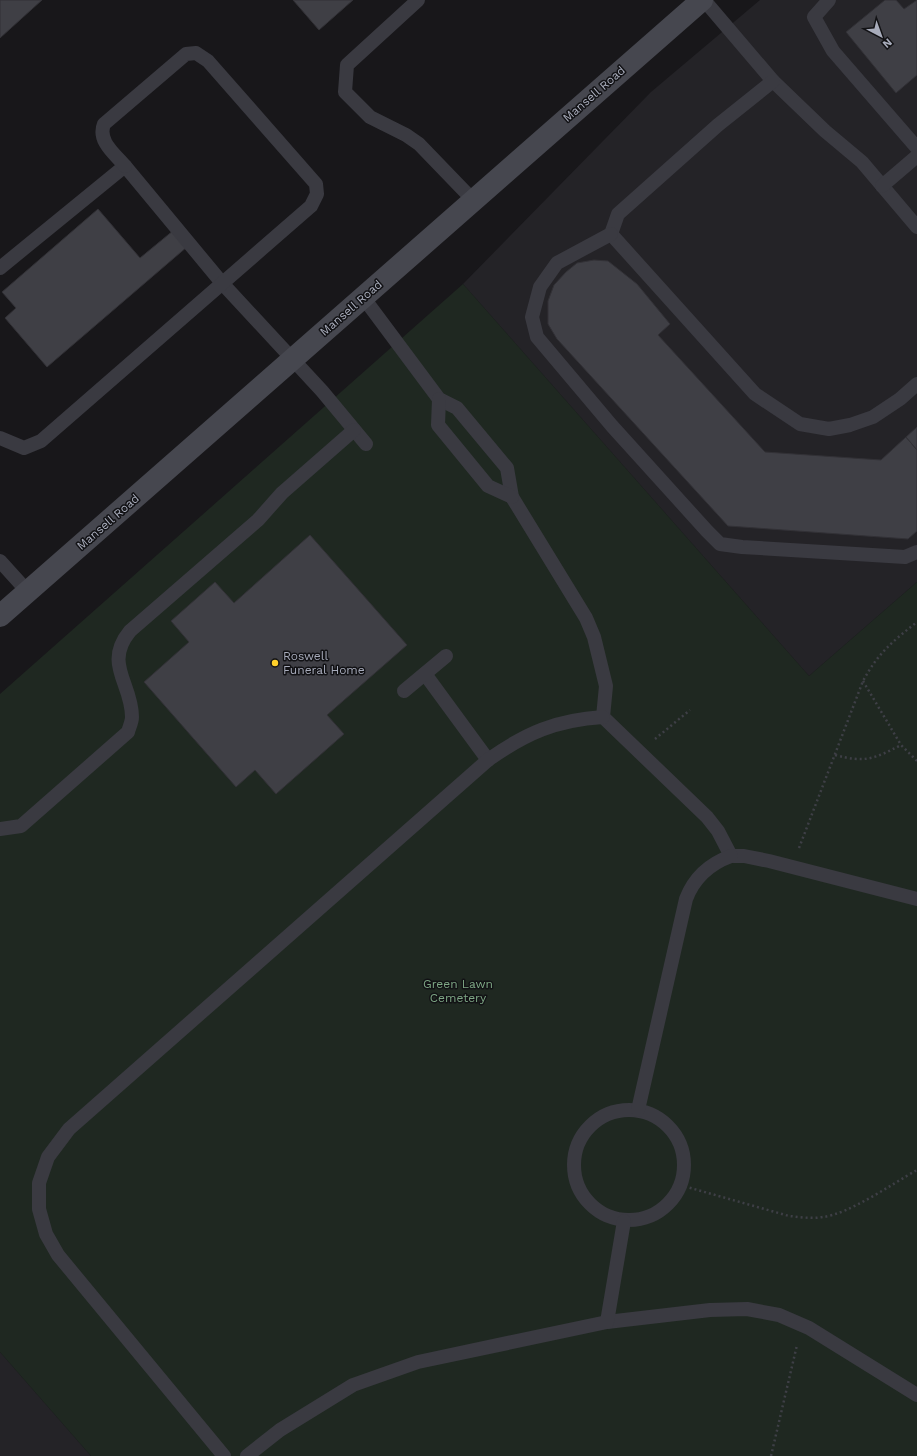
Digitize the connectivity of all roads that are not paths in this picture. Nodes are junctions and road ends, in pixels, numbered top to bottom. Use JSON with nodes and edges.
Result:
{"nodes":[{"id":1,"x":418,"y":0,"type":"edge"},
{"id":2,"x":703,"y":0,"type":"edge"},
{"id":3,"x":829,"y":0,"type":"edge"},
{"id":4,"x":773,"y":81,"type":"junction"},
{"id":5,"x":917,"y":148,"type":"edge"},
{"id":6,"x":917,"y":156,"type":"edge"},
{"id":7,"x":125,"y":166,"type":"junction"},
{"id":8,"x":882,"y":186,"type":"junction"},
{"id":9,"x":473,"y":200,"type":"junction"},
{"id":10,"x":917,"y":227,"type":"edge"},
{"id":11,"x":611,"y":234,"type":"junction"},
{"id":12,"x":0,"y":268,"type":"edge"},
{"id":13,"x":222,"y":283,"type":"junction"},
{"id":14,"x":363,"y":297,"type":"junction"},
{"id":15,"x":293,"y":359,"type":"junction"},
{"id":16,"x":917,"y":384,"type":"edge"},
{"id":17,"x":439,"y":399,"type":"junction"},
{"id":18,"x":354,"y":430,"type":"junction"},
{"id":19,"x":0,"y":438,"type":"edge"},
{"id":20,"x":366,"y":444,"type":"dead end"},
{"id":21,"x":512,"y":497,"type":"junction"},
{"id":22,"x":917,"y":552,"type":"edge"},
{"id":23,"x":0,"y":561,"type":"edge"},
{"id":24,"x":28,"y":592,"type":"junction"},
{"id":25,"x":0,"y":616,"type":"edge"},
{"id":26,"x":446,"y":656,"type":"dead end"},
{"id":27,"x":424,"y":674,"type":"junction"},
{"id":28,"x":404,"y":691,"type":"dead end"},
{"id":29,"x":603,"y":717,"type":"junction"},
{"id":30,"x":488,"y":760,"type":"junction"},
{"id":31,"x":0,"y":829,"type":"edge"},
{"id":32,"x":731,"y":856,"type":"junction"},
{"id":33,"x":917,"y":899,"type":"edge"},
{"id":34,"x":638,"y":1110,"type":"junction"},
{"id":35,"x":624,"y":1221,"type":"junction"},
{"id":36,"x":607,"y":1322,"type":"junction"},
{"id":37,"x":917,"y":1395,"type":"edge"},
{"id":38,"x":224,"y":1456,"type":"edge"},
{"id":39,"x":247,"y":1456,"type":"edge"}],
"edges":[{"from":1,"to":9,"type":"lane"},
{"from":2,"to":4,"type":"lane"},
{"from":2,"to":9,"type":"main road","name":"Mansell Road"},
{"from":3,"to":5,"type":"lane"},
{"from":4,"to":8,"type":"lane"},
{"from":4,"to":11,"type":"lane"},
{"from":6,"to":8,"type":"lane"},
{"from":7,"to":12,"type":"lane"},
{"from":7,"to":13,"type":"lane"},
{"from":7,"to":13,"type":"lane"},
{"from":8,"to":10,"type":"lane"},
{"from":9,"to":14,"type":"main road","name":"Mansell Road"},
{"from":11,"to":16,"type":"lane"},
{"from":11,"to":22,"type":"lane"},
{"from":13,"to":15,"type":"lane"},
{"from":13,"to":19,"type":"lane"},
{"from":14,"to":15,"type":"main road","name":"Mansell Road"},
{"from":14,"to":17,"type":"lane"},
{"from":15,"to":18,"type":"lane"},
{"from":15,"to":24,"type":"main road","name":"Mansell Road"},
{"from":17,"to":21,"type":"lane"},
{"from":17,"to":21,"type":"lane"},
{"from":18,"to":20,"type":"lane"},
{"from":18,"to":31,"type":"lane"},
{"from":21,"to":29,"type":"lane"},
{"from":23,"to":24,"type":"lane"},
{"from":24,"to":25,"type":"main road","name":"Mansell Road"},
{"from":26,"to":27,"type":"lane"},
{"from":27,"to":28,"type":"lane"},
{"from":27,"to":30,"type":"lane"},
{"from":29,"to":30,"type":"lane"},
{"from":29,"to":32,"type":"lane"},
{"from":30,"to":38,"type":"lane"},
{"from":32,"to":33,"type":"lane"},
{"from":32,"to":34,"type":"lane"},
{"from":34,"to":35,"type":"lane"},
{"from":34,"to":35,"type":"lane"},
{"from":35,"to":36,"type":"lane"},
{"from":36,"to":37,"type":"lane"},
{"from":36,"to":39,"type":"lane"}]}
